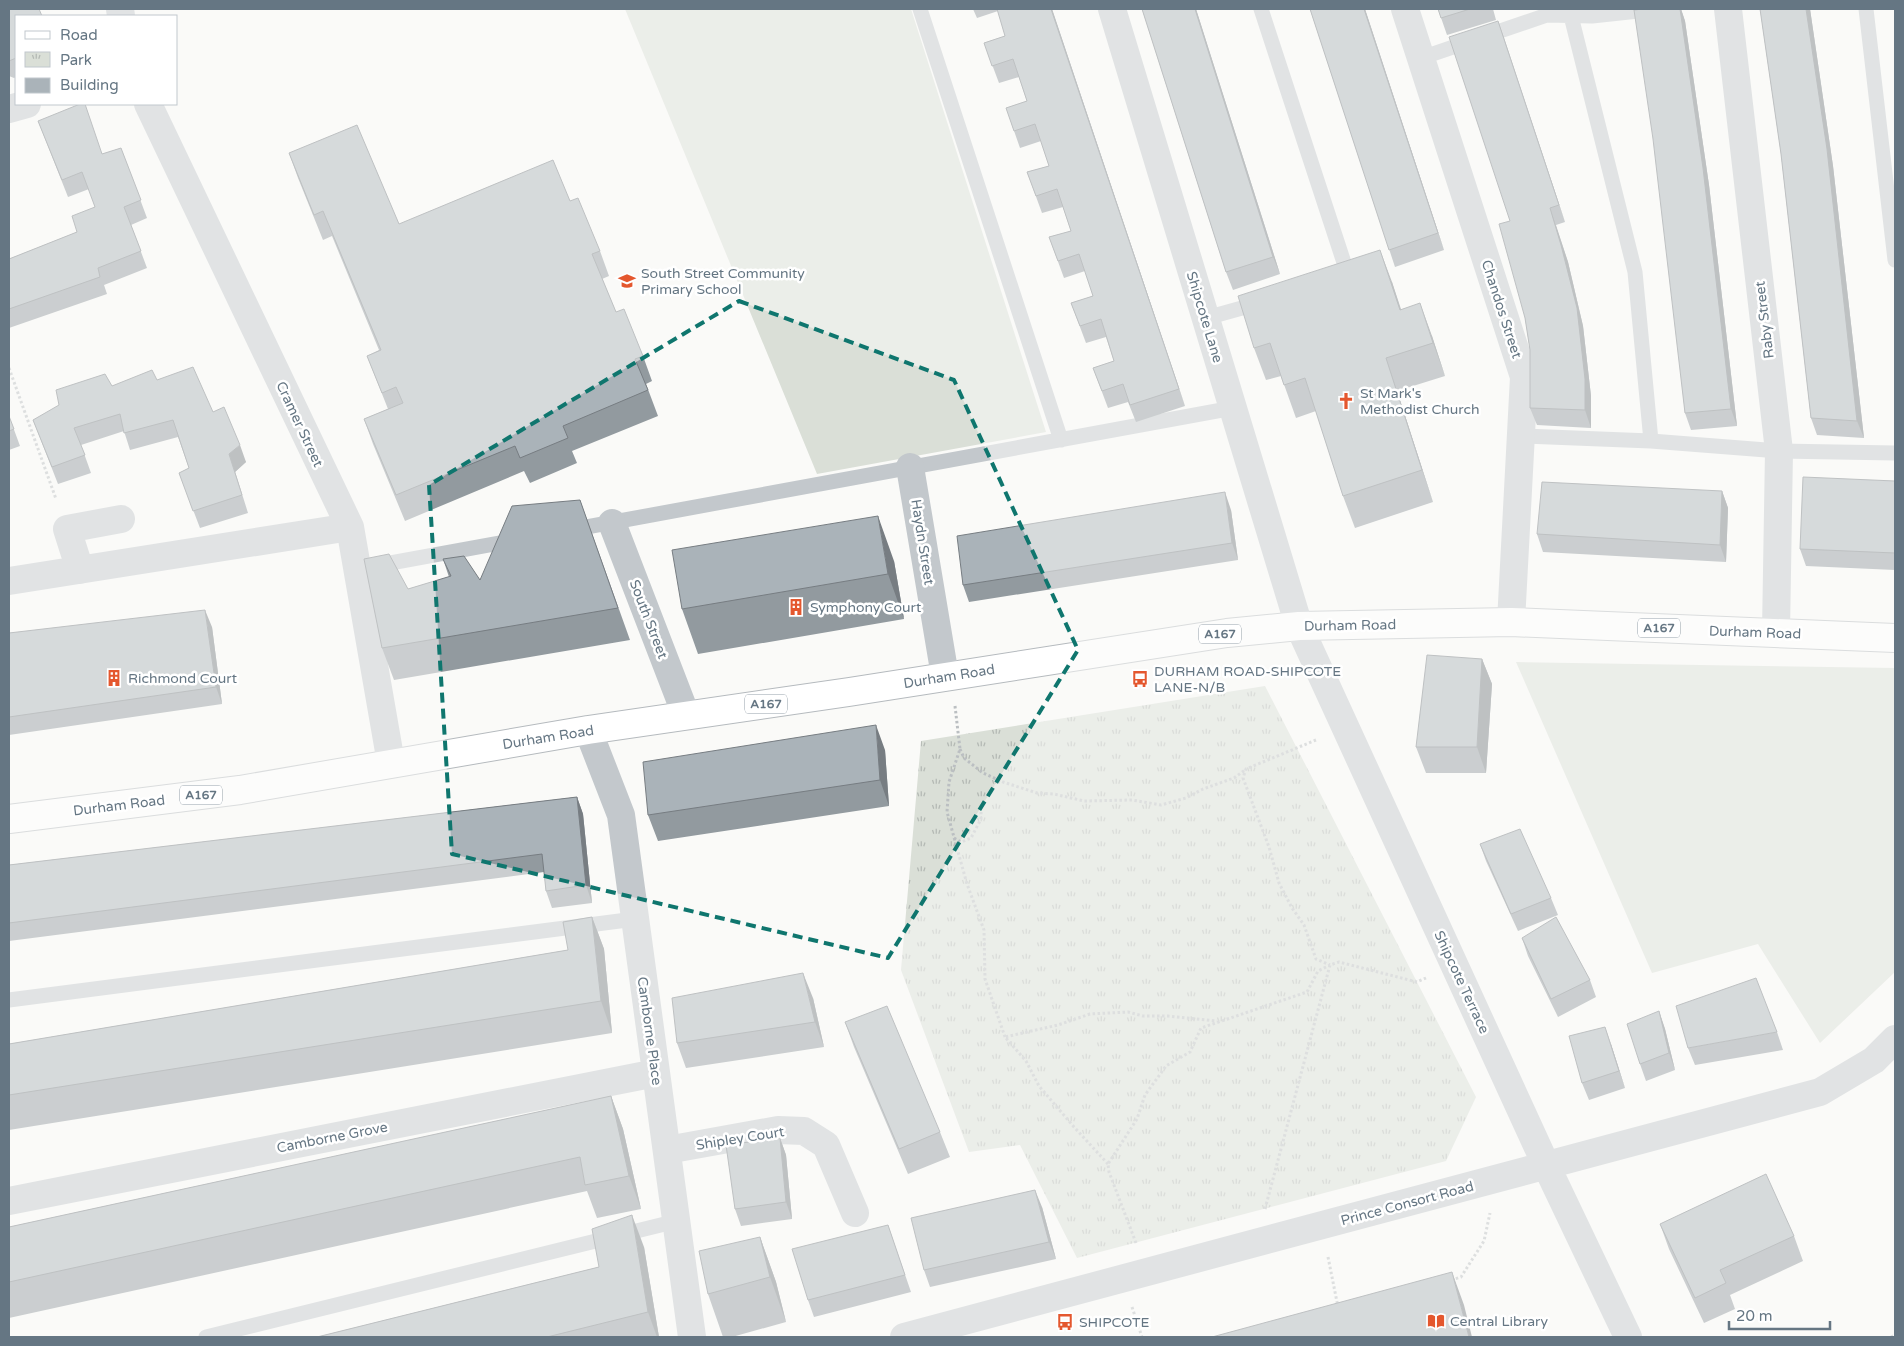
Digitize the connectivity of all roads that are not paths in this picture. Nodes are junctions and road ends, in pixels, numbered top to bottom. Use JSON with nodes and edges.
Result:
{"nodes":[{"id":1,"x":920,"y":9,"type":"edge"},
{"id":2,"x":1112,"y":9,"type":"edge"},
{"id":3,"x":1261,"y":9,"type":"edge"},
{"id":4,"x":1405,"y":9,"type":"edge"},
{"id":5,"x":1657,"y":9,"type":"edge"},
{"id":6,"x":1728,"y":9,"type":"edge"},
{"id":7,"x":1866,"y":9,"type":"edge"},
{"id":8,"x":1546,"y":12,"type":"edge"},
{"id":9,"x":1592,"y":13,"type":"edge"},
{"id":10,"x":1570,"y":16,"type":"junction"},
{"id":11,"x":1420,"y":58,"type":"junction"},
{"id":12,"x":23,"y":105,"type":"edge"},
{"id":13,"x":148,"y":105,"type":"edge"},
{"id":14,"x":9,"y":109,"type":"edge"},
{"id":15,"x":1895,"y":260,"type":"edge"},
{"id":16,"x":1330,"y":283,"type":"edge"},
{"id":17,"x":1272,"y":299,"type":"edge"},
{"id":18,"x":1206,"y":318,"type":"junction"},
{"id":19,"x":1233,"y":408,"type":"junction"},
{"id":20,"x":1521,"y":436,"type":"junction"},
{"id":21,"x":1061,"y":440,"type":"junction"},
{"id":22,"x":1651,"y":442,"type":"junction"},
{"id":23,"x":1779,"y":451,"type":"junction"},
{"id":24,"x":1895,"y":453,"type":"edge"},
{"id":25,"x":910,"y":468,"type":"junction"},
{"id":26,"x":121,"y":519,"type":"dead end"},
{"id":27,"x":612,"y":523,"type":"junction"},
{"id":28,"x":350,"y":527,"type":"junction"},
{"id":29,"x":559,"y":532,"type":"edge"},
{"id":30,"x":532,"y":537,"type":"edge"},
{"id":31,"x":358,"y":569,"type":"junction"},
{"id":32,"x":80,"y":570,"type":"junction"},
{"id":33,"x":9,"y":581,"type":"edge"},
{"id":34,"x":1511,"y":622,"type":"junction"},
{"id":35,"x":1299,"y":626,"type":"junction"},
{"id":36,"x":1776,"y":632,"type":"junction"},
{"id":37,"x":1895,"y":638,"type":"edge"},
{"id":38,"x":948,"y":676,"type":"junction"},
{"id":39,"x":686,"y":715,"type":"junction"},
{"id":40,"x":588,"y":730,"type":"junction"},
{"id":41,"x":391,"y":763,"type":"junction"},
{"id":42,"x":9,"y":819,"type":"edge"},
{"id":43,"x":635,"y":918,"type":"junction"},
{"id":44,"x":9,"y":1000,"type":"edge"},
{"id":45,"x":1895,"y":1039,"type":"edge"},
{"id":46,"x":656,"y":1073,"type":"junction"},
{"id":47,"x":667,"y":1150,"type":"junction"},
{"id":48,"x":1546,"y":1165,"type":"junction"},
{"id":49,"x":9,"y":1201,"type":"edge"},
{"id":50,"x":855,"y":1213,"type":"dead end"},
{"id":51,"x":677,"y":1221,"type":"junction"},
{"id":52,"x":206,"y":1337,"type":"edge"},
{"id":53,"x":692,"y":1337,"type":"edge"},
{"id":54,"x":904,"y":1337,"type":"edge"},
{"id":55,"x":1628,"y":1337,"type":"edge"}],
"edges":[{"from":1,"to":21,"type":"lane"},
{"from":2,"to":18,"type":"street","name":"Shipcote Lane"},
{"from":3,"to":16,"type":"lane"},
{"from":4,"to":11,"type":"street","name":"Chandos Street"},
{"from":5,"to":9,"type":"lane"},
{"from":6,"to":23,"type":"street","name":"Raby Street"},
{"from":7,"to":15,"type":"lane"},
{"from":8,"to":10,"type":"lane"},
{"from":8,"to":11,"type":"lane"},
{"from":9,"to":10,"type":"lane"},
{"from":10,"to":22,"type":"lane"},
{"from":11,"to":20,"type":"street","name":"Chandos Street"},
{"from":12,"to":14,"type":"street"},
{"from":13,"to":28,"type":"street","name":"Cramer Street"},
{"from":17,"to":18,"type":"lane"},
{"from":18,"to":19,"type":"street","name":"Shipcote Lane"},
{"from":19,"to":21,"type":"lane"},
{"from":19,"to":35,"type":"street","name":"Shipcote Lane"},
{"from":20,"to":22,"type":"lane"},
{"from":20,"to":34,"type":"street","name":"Chandos Street"},
{"from":21,"to":25,"type":"lane"},
{"from":22,"to":23,"type":"lane"},
{"from":23,"to":24,"type":"lane"},
{"from":23,"to":36,"type":"street","name":"Raby Street"},
{"from":25,"to":27,"type":"lane"},
{"from":25,"to":38,"type":"street","name":"Haydn Street"},
{"from":26,"to":32,"type":"street"},
{"from":27,"to":29,"type":"lane"},
{"from":27,"to":39,"type":"street","name":"South Street"},
{"from":28,"to":31,"type":"street","name":"Cramer Street"},
{"from":28,"to":32,"type":"street"},
{"from":30,"to":31,"type":"lane"},
{"from":31,"to":41,"type":"street","name":"Cramer Street"},
{"from":32,"to":33,"type":"street"},
{"from":34,"to":35,"type":"main road","name":"Durham Road","number":"A167"},
{"from":34,"to":36,"type":"main road","name":"Durham Road","number":"A167"},
{"from":35,"to":38,"type":"main road","name":"Durham Road","number":"A167"},
{"from":35,"to":48,"type":"street","name":"Shipcote Terrace"},
{"from":36,"to":37,"type":"main road","name":"Durham Road","number":"A167"},
{"from":38,"to":39,"type":"main road","name":"Durham Road","number":"A167"},
{"from":39,"to":40,"type":"main road","name":"Durham Road","number":"A167"},
{"from":40,"to":41,"type":"main road","name":"Durham Road","number":"A167"},
{"from":40,"to":43,"type":"street","name":"Camborne Place"},
{"from":41,"to":42,"type":"main road","name":"Durham Road","number":"A167"},
{"from":43,"to":44,"type":"lane"},
{"from":43,"to":46,"type":"street","name":"Camborne Place"},
{"from":45,"to":48,"type":"street","name":"Prince Consort Road"},
{"from":46,"to":47,"type":"street","name":"Camborne Place"},
{"from":46,"to":49,"type":"street","name":"Camborne Grove"},
{"from":47,"to":50,"type":"street","name":"Shipley Court"},
{"from":47,"to":51,"type":"street","name":"Camborne Place"},
{"from":48,"to":54,"type":"street","name":"Prince Consort Road"},
{"from":48,"to":55,"type":"street","name":"Shipcote Terrace"},
{"from":51,"to":52,"type":"lane"},
{"from":51,"to":53,"type":"street","name":"Camborne Place"}]}
